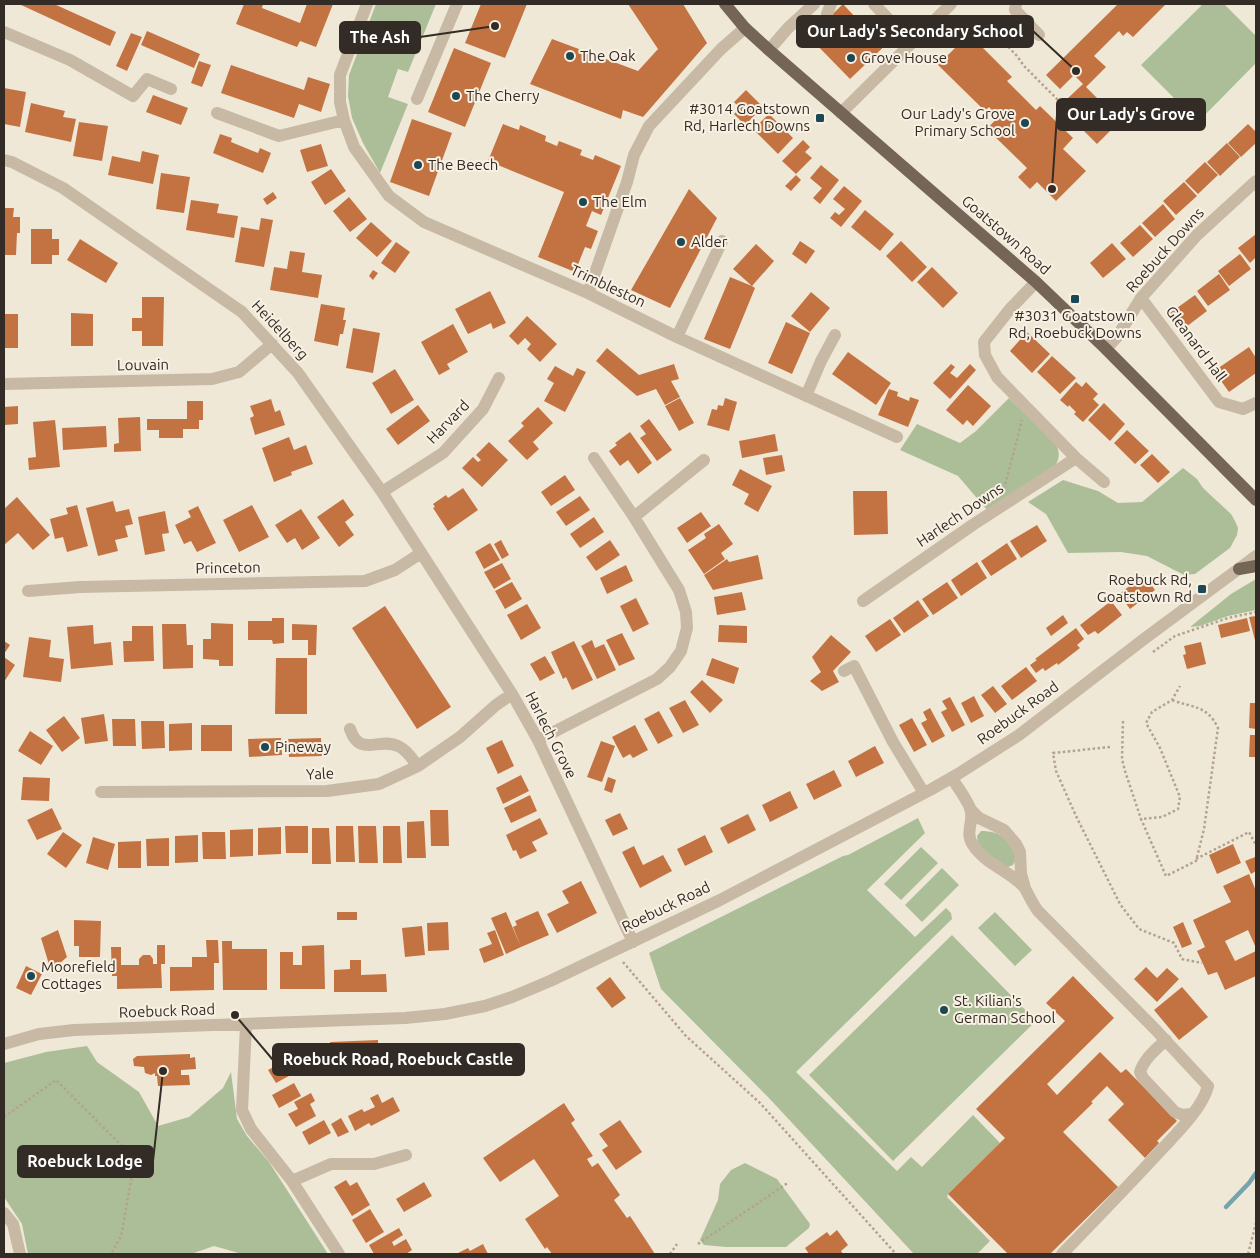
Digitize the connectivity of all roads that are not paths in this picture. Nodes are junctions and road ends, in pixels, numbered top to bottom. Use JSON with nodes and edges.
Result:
{"nodes":[{"id":1,"x":366,"y":4,"type":"edge"},
{"id":2,"x":456,"y":4,"type":"edge"},
{"id":3,"x":725,"y":4,"type":"edge"},
{"id":4,"x":814,"y":4,"type":"edge"},
{"id":5,"x":874,"y":4,"type":"edge"},
{"id":6,"x":951,"y":4,"type":"edge"},
{"id":7,"x":1016,"y":4,"type":"edge"},
{"id":8,"x":745,"y":28,"type":"junction"},
{"id":9,"x":4,"y":32,"type":"edge"},
{"id":10,"x":1039,"y":35,"type":"dead end"},
{"id":11,"x":911,"y":43,"type":"junction"},
{"id":12,"x":769,"y":50,"type":"junction"},
{"id":13,"x":171,"y":89,"type":"dead end"},
{"id":14,"x":417,"y":99,"type":"dead end"},
{"id":15,"x":217,"y":113,"type":"dead end"},
{"id":16,"x":841,"y":113,"type":"junction"},
{"id":17,"x":344,"y":120,"type":"junction"},
{"id":18,"x":4,"y":160,"type":"edge"},
{"id":19,"x":1256,"y":181,"type":"edge"},
{"id":20,"x":722,"y":240,"type":"dead end"},
{"id":21,"x":1036,"y":282,"type":"junction"},
{"id":22,"x":588,"y":293,"type":"junction"},
{"id":23,"x":1141,"y":298,"type":"junction"},
{"id":24,"x":835,"y":335,"type":"dead end"},
{"id":25,"x":677,"y":337,"type":"junction"},
{"id":26,"x":272,"y":344,"type":"junction"},
{"id":27,"x":1106,"y":349,"type":"junction"},
{"id":28,"x":499,"y":378,"type":"dead end"},
{"id":29,"x":4,"y":384,"type":"edge"},
{"id":30,"x":806,"y":396,"type":"junction"},
{"id":31,"x":1256,"y":403,"type":"edge"},
{"id":32,"x":897,"y":437,"type":"dead end"},
{"id":33,"x":594,"y":458,"type":"dead end"},
{"id":34,"x":1076,"y":458,"type":"junction"},
{"id":35,"x":704,"y":460,"type":"dead end"},
{"id":36,"x":1104,"y":482,"type":"dead end"},
{"id":37,"x":382,"y":492,"type":"junction"},
{"id":38,"x":1256,"y":500,"type":"edge"},
{"id":39,"x":634,"y":517,"type":"junction"},
{"id":40,"x":421,"y":553,"type":"junction"},
{"id":41,"x":1256,"y":556,"type":"edge"},
{"id":42,"x":1256,"y":566,"type":"edge"},
{"id":43,"x":1239,"y":569,"type":"junction"},
{"id":44,"x":28,"y":591,"type":"dead end"},
{"id":45,"x":863,"y":601,"type":"dead end"},
{"id":46,"x":844,"y":671,"type":"dead end"},
{"id":47,"x":512,"y":694,"type":"junction"},
{"id":48,"x":350,"y":728,"type":"dead end"},
{"id":49,"x":538,"y":740,"type":"junction"},
{"id":50,"x":418,"y":766,"type":"junction"},
{"id":51,"x":952,"y":778,"type":"junction"},
{"id":52,"x":102,"y":792,"type":"dead end"},
{"id":53,"x":924,"y":794,"type":"junction"},
{"id":54,"x":970,"y":808,"type":"junction"},
{"id":55,"x":1025,"y":888,"type":"junction"},
{"id":56,"x":633,"y":942,"type":"junction"},
{"id":57,"x":246,"y":1024,"type":"junction"},
{"id":58,"x":1166,"y":1040,"type":"junction"},
{"id":59,"x":4,"y":1044,"type":"edge"},
{"id":60,"x":1191,"y":1114,"type":"junction"},
{"id":61,"x":406,"y":1155,"type":"dead end"},
{"id":62,"x":292,"y":1181,"type":"junction"},
{"id":63,"x":4,"y":1213,"type":"edge"},
{"id":64,"x":20,"y":1254,"type":"edge"},
{"id":65,"x":339,"y":1254,"type":"edge"},
{"id":66,"x":1062,"y":1254,"type":"edge"}],
"edges":[{"from":1,"to":17,"type":"street","name":"Trimbleston"},
{"from":2,"to":14,"type":"street"},
{"from":3,"to":8,"type":"main road","name":"Goatstown Road"},
{"from":4,"to":12,"type":"street"},
{"from":5,"to":11,"type":"street"},
{"from":6,"to":11,"type":"street"},
{"from":7,"to":10,"type":"street"},
{"from":8,"to":12,"type":"main road","name":"Goatstown Road"},
{"from":8,"to":22,"type":"street"},
{"from":9,"to":13,"type":"street"},
{"from":11,"to":16,"type":"street"},
{"from":12,"to":16,"type":"main road","name":"Goatstown Road"},
{"from":15,"to":17,"type":"street"},
{"from":16,"to":21,"type":"main road","name":"Goatstown Road"},
{"from":17,"to":22,"type":"street","name":"Trimbleston"},
{"from":18,"to":26,"type":"street","name":"Heidelberg"},
{"from":19,"to":23,"type":"street","name":"Roebuck Downs"},
{"from":20,"to":25,"type":"street"},
{"from":21,"to":27,"type":"main road","name":"Goatstown Road"},
{"from":21,"to":34,"type":"street"},
{"from":22,"to":25,"type":"street","name":"Trimbleston"},
{"from":23,"to":27,"type":"street","name":"Roebuck Downs"},
{"from":23,"to":31,"type":"street","name":"Gleanard Hall"},
{"from":24,"to":30,"type":"street"},
{"from":25,"to":30,"type":"street","name":"Trimbleston"},
{"from":26,"to":29,"type":"street","name":"Louvain"},
{"from":26,"to":37,"type":"street","name":"Heidelberg"},
{"from":27,"to":38,"type":"main road","name":"Goatstown Road"},
{"from":28,"to":37,"type":"street","name":"Harvard"},
{"from":30,"to":32,"type":"street","name":"Trimbleston"},
{"from":33,"to":39,"type":"street"},
{"from":34,"to":36,"type":"street"},
{"from":34,"to":45,"type":"street","name":"Harlech Downs"},
{"from":35,"to":39,"type":"street"},
{"from":37,"to":40,"type":"street","name":"Heidelberg"},
{"from":39,"to":49,"type":"street"},
{"from":40,"to":44,"type":"street","name":"Princeton"},
{"from":40,"to":47,"type":"street","name":"Harlech Grove"},
{"from":41,"to":43,"type":"street","name":"Roebuck Road"},
{"from":42,"to":43,"type":"main road"},
{"from":43,"to":51,"type":"street","name":"Roebuck Road"},
{"from":46,"to":53,"type":"street"},
{"from":47,"to":49,"type":"street","name":"Harlech Grove"},
{"from":47,"to":50,"type":"street","name":"Yale"},
{"from":48,"to":50,"type":"street"},
{"from":49,"to":56,"type":"street","name":"Harlech Grove"},
{"from":50,"to":52,"type":"street","name":"Yale"},
{"from":51,"to":53,"type":"street","name":"Roebuck Road"},
{"from":51,"to":54,"type":"street"},
{"from":53,"to":56,"type":"street","name":"Roebuck Road"},
{"from":54,"to":55,"type":"street"},
{"from":54,"to":55,"type":"street"},
{"from":55,"to":58,"type":"street"},
{"from":56,"to":57,"type":"street","name":"Roebuck Road"},
{"from":57,"to":59,"type":"street","name":"Roebuck Road"},
{"from":57,"to":62,"type":"street"},
{"from":58,"to":60,"type":"street"},
{"from":58,"to":60,"type":"street"},
{"from":60,"to":66,"type":"street"},
{"from":61,"to":62,"type":"street"},
{"from":62,"to":65,"type":"street"},
{"from":63,"to":64,"type":"street"}]}
